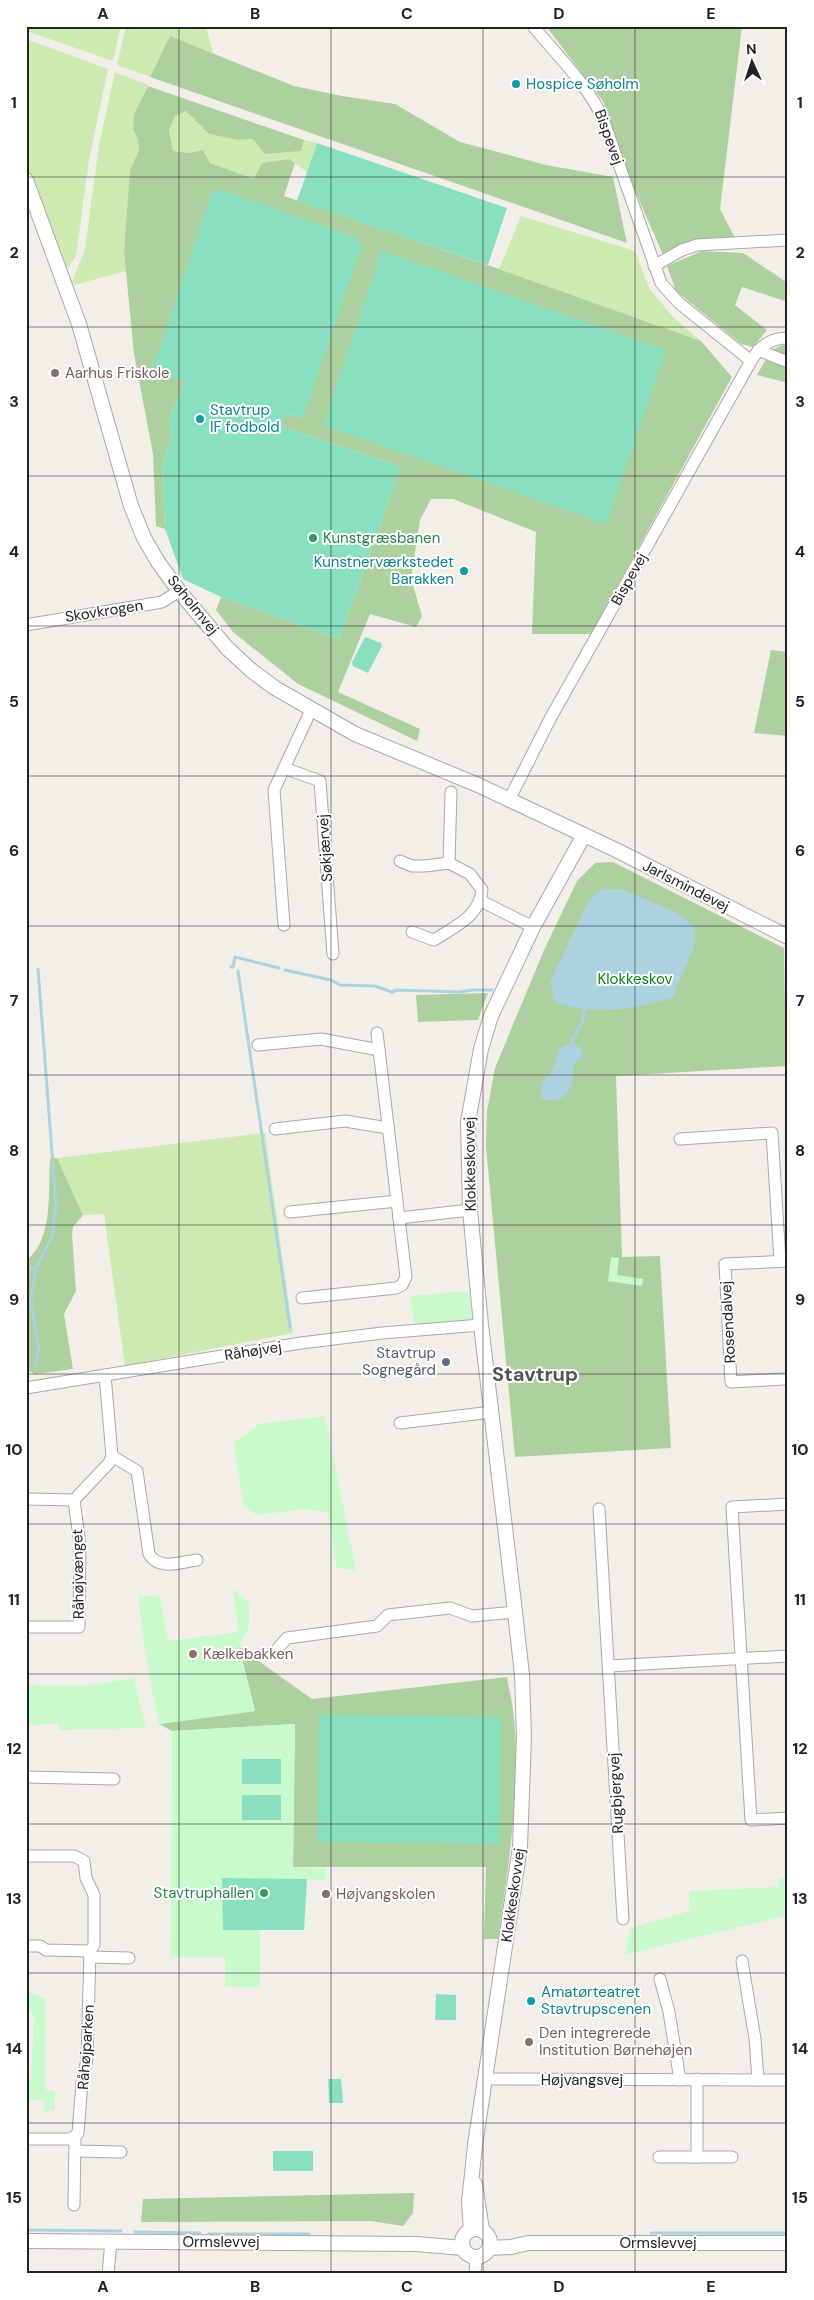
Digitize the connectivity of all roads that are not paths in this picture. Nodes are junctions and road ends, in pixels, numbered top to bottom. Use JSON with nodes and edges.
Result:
{"nodes":[{"id":1,"x":533,"y":26,"type":"edge"},
{"id":2,"x":26,"y":180,"type":"edge"},
{"id":3,"x":788,"y":240,"type":"edge"},
{"id":4,"x":654,"y":266,"type":"junction"},
{"id":5,"x":788,"y":338,"type":"edge"},
{"id":6,"x":758,"y":350,"type":"junction"},
{"id":7,"x":751,"y":360,"type":"junction"},
{"id":8,"x":788,"y":362,"type":"edge"},
{"id":9,"x":179,"y":591,"type":"junction"},
{"id":10,"x":26,"y":625,"type":"edge"},
{"id":11,"x":311,"y":710,"type":"junction"},
{"id":12,"x":284,"y":768,"type":"junction"},
{"id":13,"x":451,"y":792,"type":"dead end"},
{"id":14,"x":509,"y":800,"type":"junction"},
{"id":15,"x":584,"y":835,"type":"junction"},
{"id":16,"x":400,"y":861,"type":"dead end"},
{"id":17,"x":449,"y":863,"type":"junction"},
{"id":18,"x":481,"y":901,"type":"junction"},
{"id":19,"x":284,"y":925,"type":"dead end"},
{"id":20,"x":533,"y":927,"type":"junction"},
{"id":21,"x":412,"y":932,"type":"dead end"},
{"id":22,"x":788,"y":937,"type":"edge"},
{"id":23,"x":332,"y":954,"type":"dead end"},
{"id":24,"x":377,"y":1033,"type":"dead end"},
{"id":25,"x":258,"y":1045,"type":"dead end"},
{"id":26,"x":379,"y":1050,"type":"junction"},
{"id":27,"x":388,"y":1128,"type":"junction"},
{"id":28,"x":275,"y":1129,"type":"dead end"},
{"id":29,"x":680,"y":1140,"type":"dead end"},
{"id":30,"x":396,"y":1201,"type":"junction"},
{"id":31,"x":470,"y":1210,"type":"junction"},
{"id":32,"x":290,"y":1212,"type":"dead end"},
{"id":33,"x":399,"y":1218,"type":"junction"},
{"id":34,"x":784,"y":1261,"type":"edge"},
{"id":35,"x":302,"y":1298,"type":"dead end"},
{"id":36,"x":480,"y":1325,"type":"junction"},
{"id":37,"x":105,"y":1376,"type":"junction"},
{"id":38,"x":784,"y":1379,"type":"dead end"},
{"id":39,"x":26,"y":1388,"type":"edge"},
{"id":40,"x":492,"y":1412,"type":"junction"},
{"id":41,"x":400,"y":1423,"type":"dead end"},
{"id":42,"x":112,"y":1456,"type":"junction"},
{"id":43,"x":26,"y":1499,"type":"edge"},
{"id":44,"x":74,"y":1500,"type":"junction"},
{"id":45,"x":788,"y":1504,"type":"edge"},
{"id":46,"x":599,"y":1509,"type":"dead end"},
{"id":47,"x":197,"y":1560,"type":"dead end"},
{"id":48,"x":515,"y":1612,"type":"junction"},
{"id":49,"x":26,"y":1627,"type":"edge"},
{"id":50,"x":278,"y":1648,"type":"dead end"},
{"id":51,"x":788,"y":1656,"type":"edge"},
{"id":52,"x":741,"y":1659,"type":"junction"},
{"id":53,"x":609,"y":1666,"type":"junction"},
{"id":54,"x":26,"y":1777,"type":"edge"},
{"id":55,"x":114,"y":1779,"type":"dead end"},
{"id":56,"x":788,"y":1818,"type":"edge"},
{"id":57,"x":26,"y":1856,"type":"edge"},
{"id":58,"x":624,"y":1919,"type":"dead end"},
{"id":59,"x":26,"y":1946,"type":"edge"},
{"id":60,"x":90,"y":1954,"type":"junction"},
{"id":61,"x":129,"y":1958,"type":"dead end"},
{"id":62,"x":742,"y":1961,"type":"dead end"},
{"id":63,"x":660,"y":1979,"type":"dead end"},
{"id":64,"x":485,"y":2079,"type":"junction"},
{"id":65,"x":680,"y":2080,"type":"junction"},
{"id":66,"x":697,"y":2080,"type":"junction"},
{"id":67,"x":758,"y":2080,"type":"junction"},
{"id":68,"x":788,"y":2080,"type":"edge"},
{"id":69,"x":76,"y":2136,"type":"junction"},
{"id":70,"x":26,"y":2138,"type":"edge"},
{"id":71,"x":75,"y":2151,"type":"junction"},
{"id":72,"x":121,"y":2152,"type":"dead end"},
{"id":73,"x":659,"y":2157,"type":"dead end"},
{"id":74,"x":697,"y":2157,"type":"junction"},
{"id":75,"x":732,"y":2157,"type":"dead end"},
{"id":76,"x":74,"y":2205,"type":"dead end"},
{"id":77,"x":476,"y":2239,"type":"junction"},
{"id":78,"x":26,"y":2241,"type":"edge"},
{"id":79,"x":111,"y":2241,"type":"junction"},
{"id":80,"x":788,"y":2242,"type":"edge"},
{"id":81,"x":476,"y":2257,"type":"joint"},
{"id":82,"x":108,"y":2274,"type":"edge"},
{"id":83,"x":475,"y":2274,"type":"edge"}],
"edges":[{"from":1,"to":4,"type":"street","name":"Bispevej"},
{"from":2,"to":9,"type":"street","name":"Søholmvej"},
{"from":3,"to":4,"type":"street"},
{"from":4,"to":7,"type":"street","name":"Bispevej"},
{"from":5,"to":6,"type":"street","name":"Bispevej"},
{"from":6,"to":7,"type":"street","name":"Bispevej"},
{"from":6,"to":8,"type":"street"},
{"from":7,"to":14,"type":"street","name":"Bispevej"},
{"from":9,"to":10,"type":"street","name":"Skovkrogen"},
{"from":9,"to":11,"type":"street","name":"Søholmvej"},
{"from":11,"to":12,"type":"street"},
{"from":11,"to":14,"type":"street","name":"Søholmvej"},
{"from":12,"to":19,"type":"street"},
{"from":12,"to":23,"type":"street","name":"Søkjærvej"},
{"from":13,"to":17,"type":"street"},
{"from":14,"to":15,"type":"street","name":"Søholmvej"},
{"from":15,"to":20,"type":"street","name":"Klokkeskovvej"},
{"from":15,"to":22,"type":"street","name":"Jarlsmindevej"},
{"from":16,"to":17,"type":"street"},
{"from":17,"to":18,"type":"street"},
{"from":18,"to":20,"type":"street"},
{"from":18,"to":21,"type":"street"},
{"from":20,"to":31,"type":"street","name":"Klokkeskovvej"},
{"from":24,"to":26,"type":"street"},
{"from":25,"to":26,"type":"street"},
{"from":26,"to":27,"type":"street"},
{"from":27,"to":28,"type":"street"},
{"from":27,"to":30,"type":"street"},
{"from":29,"to":34,"type":"street","name":"Rosendalvej"},
{"from":30,"to":32,"type":"street"},
{"from":30,"to":33,"type":"street"},
{"from":31,"to":33,"type":"street"},
{"from":31,"to":36,"type":"street","name":"Klokkeskovvej"},
{"from":33,"to":35,"type":"street"},
{"from":34,"to":38,"type":"street","name":"Rosendalvej"},
{"from":36,"to":37,"type":"street","name":"Råhøjvej"},
{"from":36,"to":40,"type":"street","name":"Klokkeskovvej"},
{"from":37,"to":39,"type":"street","name":"Råhøjvej"},
{"from":37,"to":42,"type":"street"},
{"from":40,"to":41,"type":"street"},
{"from":40,"to":48,"type":"street","name":"Klokkeskovvej"},
{"from":42,"to":44,"type":"street"},
{"from":42,"to":47,"type":"street"},
{"from":43,"to":44,"type":"street"},
{"from":44,"to":49,"type":"street","name":"Råhøjvænget"},
{"from":45,"to":52,"type":"street"},
{"from":46,"to":53,"type":"street","name":"Rugbjergvej"},
{"from":48,"to":50,"type":"street"},
{"from":48,"to":64,"type":"street","name":"Klokkeskovvej"},
{"from":51,"to":52,"type":"street"},
{"from":52,"to":53,"type":"street"},
{"from":52,"to":56,"type":"street"},
{"from":53,"to":58,"type":"street","name":"Rugbjergvej"},
{"from":54,"to":55,"type":"street"},
{"from":57,"to":60,"type":"street","name":"Råhøjparken"},
{"from":59,"to":60,"type":"street"},
{"from":60,"to":61,"type":"street"},
{"from":60,"to":69,"type":"street","name":"Råhøjparken"},
{"from":62,"to":67,"type":"street"},
{"from":63,"to":65,"type":"street"},
{"from":64,"to":65,"type":"street","name":"Højvangsvej"},
{"from":64,"to":77,"type":"street","name":"Klokkeskovvej"},
{"from":65,"to":66,"type":"street","name":"Højvangsvej"},
{"from":66,"to":67,"type":"street","name":"Højvangsvej"},
{"from":66,"to":74,"type":"street"},
{"from":67,"to":68,"type":"street","name":"Højvangsvej"},
{"from":69,"to":70,"type":"street"},
{"from":69,"to":71,"type":"street","name":"Råhøjparken"},
{"from":71,"to":72,"type":"street"},
{"from":71,"to":76,"type":"street","name":"Råhøjparken"},
{"from":73,"to":74,"type":"street"},
{"from":74,"to":75,"type":"street"},
{"from":77,"to":79,"type":"street","name":"Ormslevvej"},
{"from":77,"to":80,"type":"street","name":"Ormslevvej"},
{"from":77,"to":81,"type":"street"},
{"from":78,"to":79,"type":"street","name":"Ormslevvej"},
{"from":79,"to":82,"type":"street"},
{"from":81,"to":83,"type":"street"}]}
